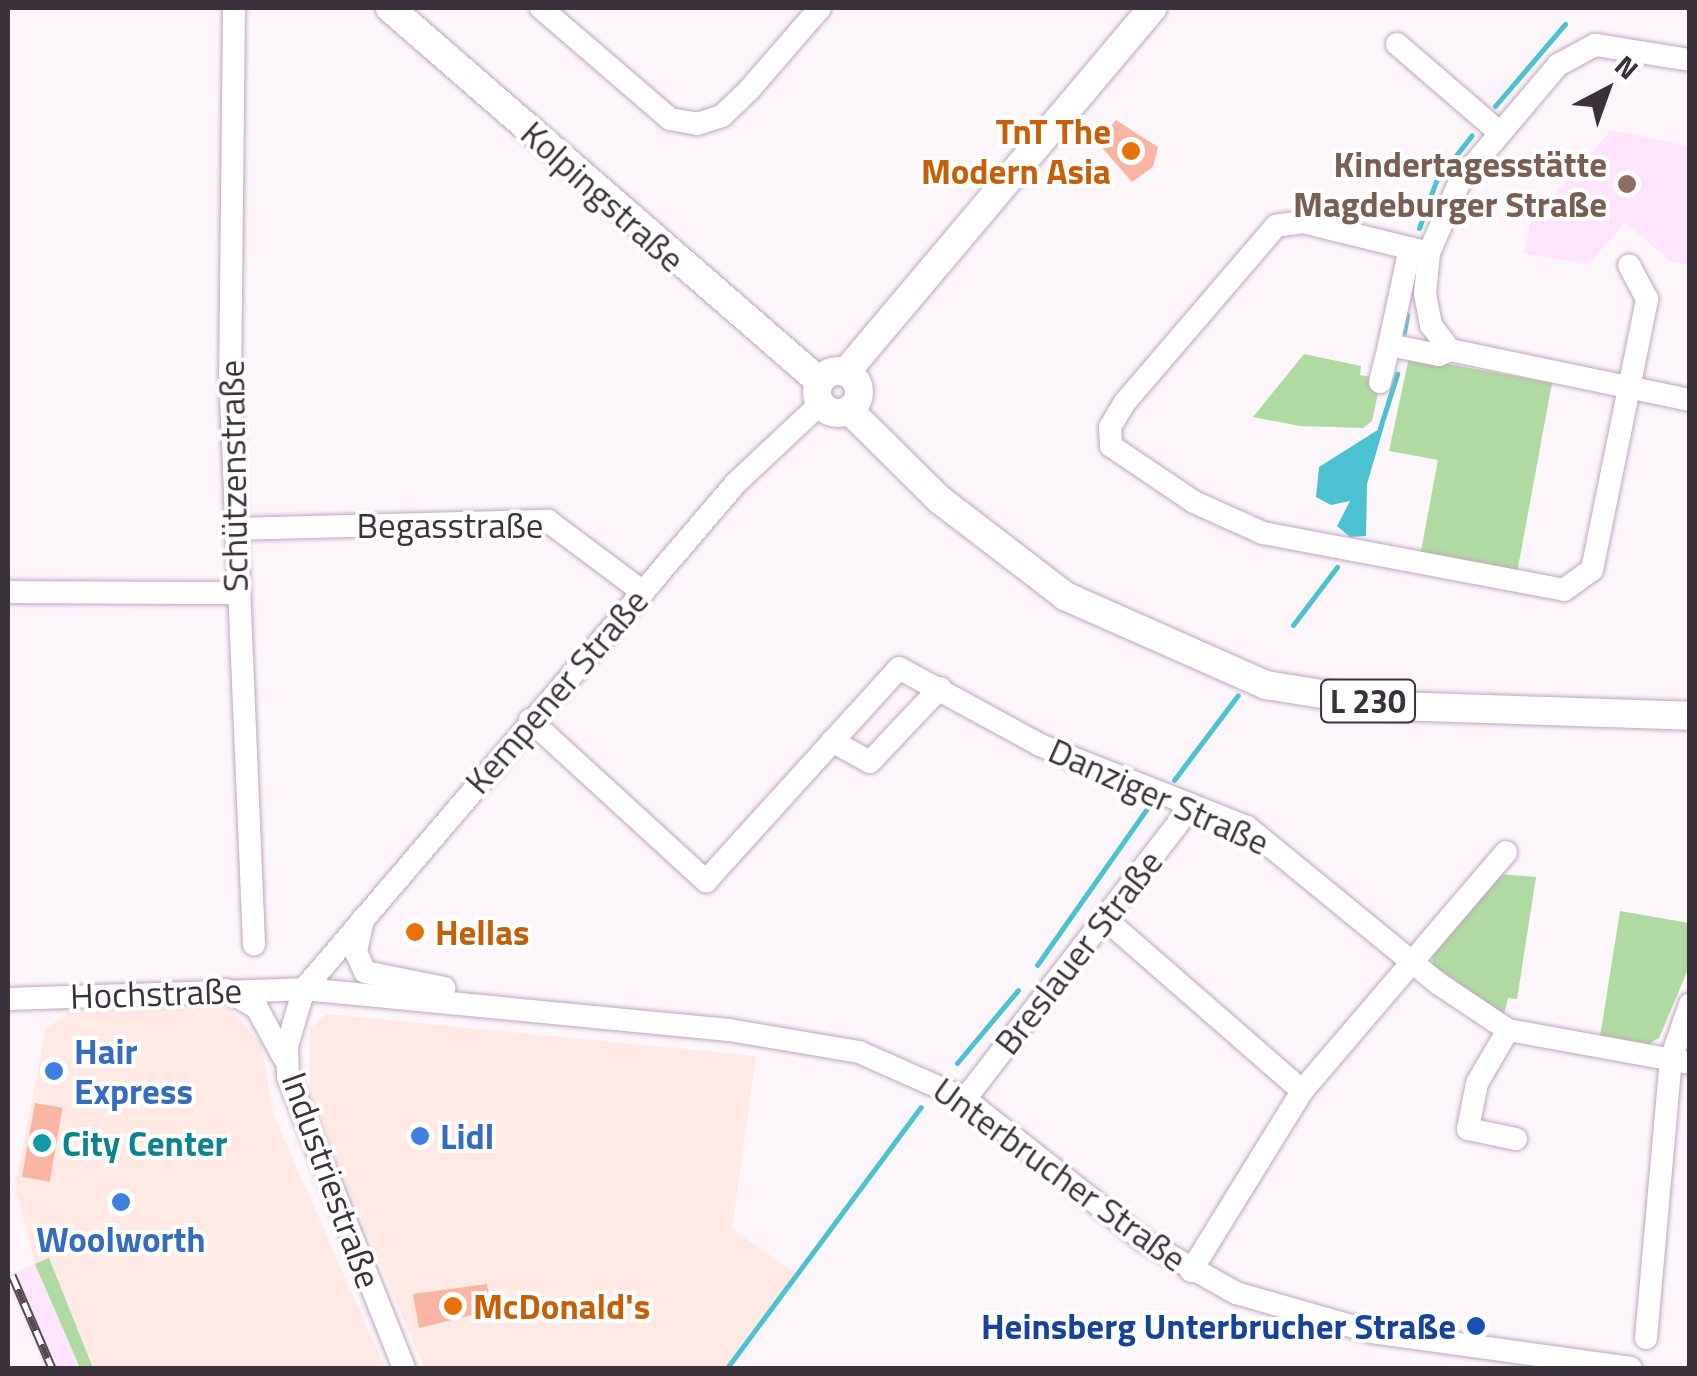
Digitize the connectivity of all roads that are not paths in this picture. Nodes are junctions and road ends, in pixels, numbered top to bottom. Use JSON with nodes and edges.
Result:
{"nodes":[{"id":1,"x":234,"y":8,"type":"edge"},
{"id":2,"x":390,"y":8,"type":"edge"},
{"id":3,"x":820,"y":8,"type":"edge"},
{"id":4,"x":1152,"y":8,"type":"edge"},
{"id":5,"x":550,"y":10,"type":"edge"},
{"id":6,"x":1397,"y":44,"type":"dead end"},
{"id":7,"x":1690,"y":60,"type":"edge"},
{"id":8,"x":1499,"y":132,"type":"junction"},
{"id":9,"x":1419,"y":250,"type":"junction"},
{"id":10,"x":1630,"y":265,"type":"dead end"},
{"id":11,"x":1389,"y":345,"type":"junction"},
{"id":12,"x":1450,"y":350,"type":"junction"},
{"id":13,"x":846,"y":372,"type":"junction"},
{"id":14,"x":1380,"y":382,"type":"dead end"},
{"id":15,"x":1629,"y":388,"type":"junction"},
{"id":16,"x":819,"y":392,"type":"junction"},
{"id":17,"x":1690,"y":400,"type":"edge"},
{"id":18,"x":849,"y":410,"type":"junction"},
{"id":19,"x":234,"y":529,"type":"junction"},
{"id":20,"x":8,"y":592,"type":"edge"},
{"id":21,"x":235,"y":592,"type":"junction"},
{"id":22,"x":643,"y":592,"type":"junction"},
{"id":23,"x":940,"y":688,"type":"junction"},
{"id":24,"x":1690,"y":716,"type":"edge"},
{"id":25,"x":530,"y":720,"type":"junction"},
{"id":26,"x":832,"y":741,"type":"junction"},
{"id":27,"x":1192,"y":805,"type":"junction"},
{"id":28,"x":1506,"y":852,"type":"dead end"},
{"id":29,"x":364,"y":912,"type":"junction"},
{"id":30,"x":1104,"y":918,"type":"junction"},
{"id":31,"x":254,"y":944,"type":"dead end"},
{"id":32,"x":1412,"y":962,"type":"junction"},
{"id":33,"x":304,"y":989,"type":"junction"},
{"id":34,"x":226,"y":990,"type":"junction"},
{"id":35,"x":8,"y":1000,"type":"edge"},
{"id":36,"x":1690,"y":1004,"type":"edge"},
{"id":37,"x":520,"y":1008,"type":"junction"},
{"id":38,"x":1508,"y":1030,"type":"junction"},
{"id":39,"x":1680,"y":1061,"type":"edge"},
{"id":40,"x":288,"y":1076,"type":"junction"},
{"id":41,"x":1302,"y":1091,"type":"junction"},
{"id":42,"x":965,"y":1099,"type":"junction"},
{"id":43,"x":1516,"y":1139,"type":"dead end"},
{"id":44,"x":1192,"y":1271,"type":"junction"},
{"id":45,"x":1646,"y":1338,"type":"dead end"},
{"id":46,"x":404,"y":1368,"type":"edge"},
{"id":47,"x":1631,"y":1368,"type":"edge"}],
"edges":[{"from":1,"to":19,"type":"street","name":"Schützenstraße"},
{"from":2,"to":16,"type":"main road","name":"Kolpingstraße"},
{"from":3,"to":5,"type":"street"},
{"from":4,"to":13,"type":"main road"},
{"from":6,"to":8,"type":"street"},
{"from":7,"to":8,"type":"street"},
{"from":8,"to":9,"type":"street"},
{"from":9,"to":11,"type":"street"},
{"from":9,"to":12,"type":"street"},
{"from":9,"to":15,"type":"street"},
{"from":10,"to":15,"type":"street"},
{"from":11,"to":12,"type":"street"},
{"from":11,"to":14,"type":"street"},
{"from":12,"to":15,"type":"street"},
{"from":13,"to":16,"type":"main road"},
{"from":13,"to":18,"type":"main road"},
{"from":15,"to":17,"type":"street"},
{"from":16,"to":18,"type":"main road"},
{"from":16,"to":22,"type":"street","name":"Kempener Straße"},
{"from":18,"to":24,"type":"main road","number":"L 230"},
{"from":19,"to":21,"type":"street","name":"Schützenstraße"},
{"from":19,"to":22,"type":"street","name":"Begasstraße"},
{"from":20,"to":21,"type":"street"},
{"from":21,"to":31,"type":"street","name":"Schützenstraße"},
{"from":22,"to":25,"type":"street","name":"Kempener Straße"},
{"from":23,"to":26,"type":"street","name":"Danziger Straße"},
{"from":23,"to":26,"type":"street"},
{"from":23,"to":27,"type":"street","name":"Danziger Straße"},
{"from":25,"to":26,"type":"street","name":"Danziger Straße"},
{"from":25,"to":29,"type":"street","name":"Kempener Straße"},
{"from":27,"to":30,"type":"street","name":"Breslauer Straße"},
{"from":27,"to":32,"type":"street","name":"Danziger Straße"},
{"from":28,"to":32,"type":"street"},
{"from":29,"to":33,"type":"street","name":"Kempener Straße"},
{"from":29,"to":37,"type":"street"},
{"from":30,"to":41,"type":"street"},
{"from":30,"to":42,"type":"street","name":"Breslauer Straße"},
{"from":32,"to":38,"type":"street","name":"Danziger Straße"},
{"from":32,"to":41,"type":"street"},
{"from":33,"to":34,"type":"street","name":"Hochstraße"},
{"from":33,"to":37,"type":"street","name":"Unterbrucher Straße"},
{"from":33,"to":40,"type":"street","name":"Industriestraße"},
{"from":34,"to":35,"type":"street","name":"Hochstraße"},
{"from":34,"to":40,"type":"street"},
{"from":36,"to":39,"type":"street"},
{"from":37,"to":42,"type":"street","name":"Unterbrucher Straße"},
{"from":38,"to":39,"type":"street","name":"Danziger Straße"},
{"from":38,"to":43,"type":"street"},
{"from":39,"to":45,"type":"street"},
{"from":40,"to":46,"type":"street","name":"Industriestraße"},
{"from":41,"to":44,"type":"street"},
{"from":42,"to":44,"type":"street","name":"Unterbrucher Straße"},
{"from":44,"to":47,"type":"street","name":"Unterbrucher Straße"}]}
